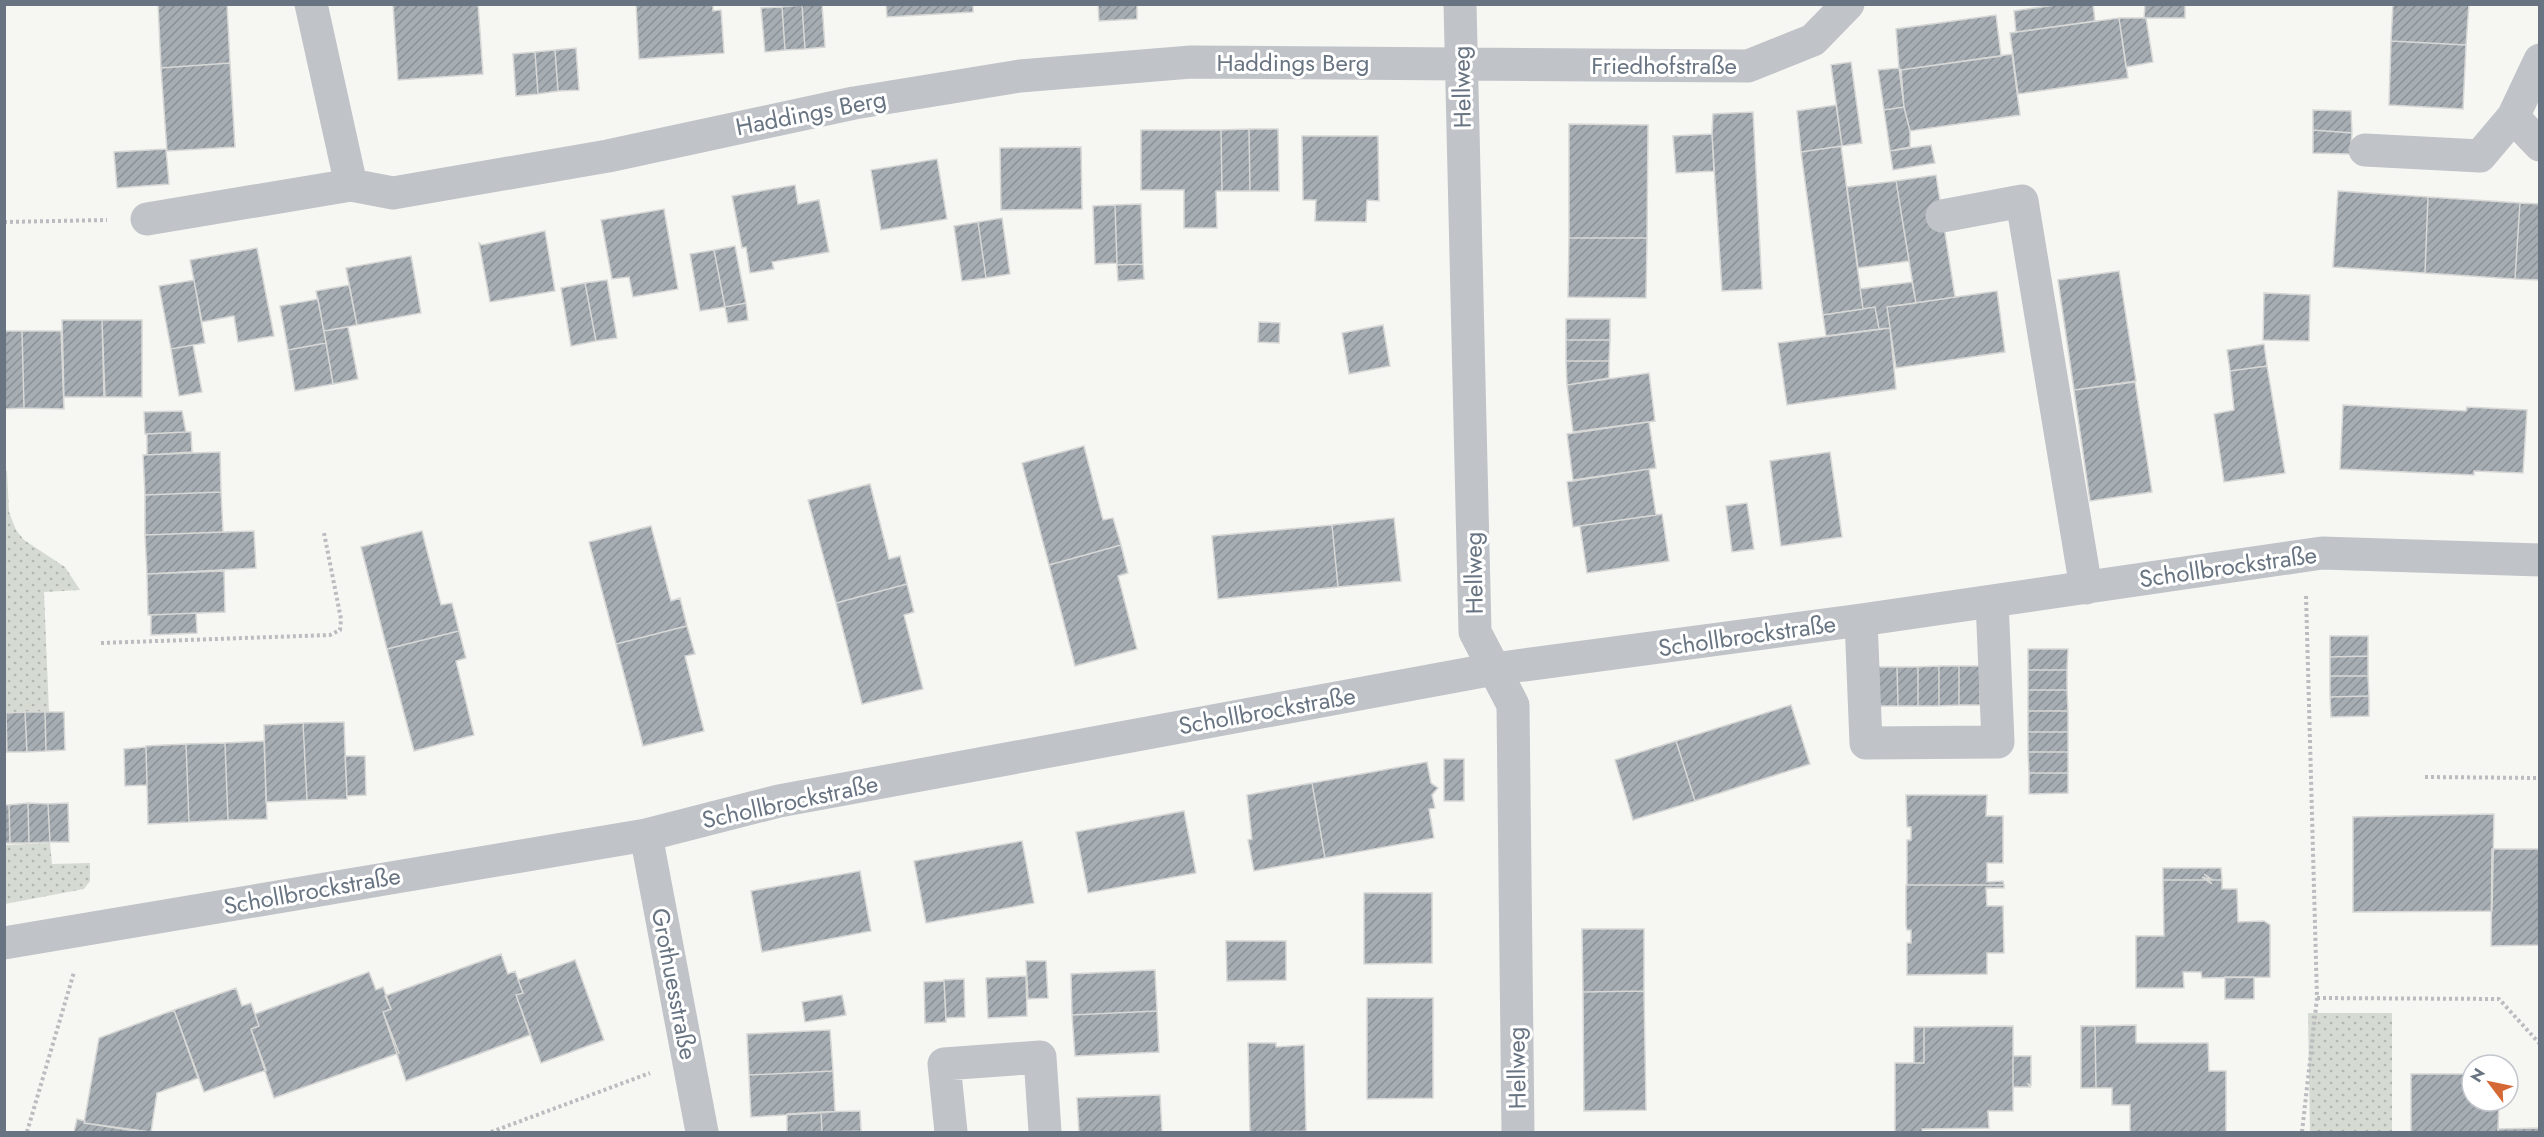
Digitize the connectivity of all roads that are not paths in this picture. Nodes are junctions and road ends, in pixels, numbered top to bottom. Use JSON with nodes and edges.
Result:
{"nodes":[{"id":1,"x":311,"y":4,"type":"edge"},
{"id":2,"x":1460,"y":4,"type":"edge"},
{"id":3,"x":1848,"y":4,"type":"edge"},
{"id":4,"x":2540,"y":60,"type":"edge"},
{"id":5,"x":1461,"y":64,"type":"junction"},
{"id":6,"x":2514,"y":117,"type":"junction"},
{"id":7,"x":2540,"y":146,"type":"edge"},
{"id":8,"x":2365,"y":150,"type":"dead end"},
{"id":9,"x":351,"y":185,"type":"junction"},
{"id":10,"x":1942,"y":216,"type":"dead end"},
{"id":11,"x":147,"y":219,"type":"road end"},
{"id":12,"x":2540,"y":560,"type":"edge"},
{"id":13,"x":2086,"y":588,"type":"junction"},
{"id":14,"x":1992,"y":601,"type":"junction"},
{"id":15,"x":1861,"y":620,"type":"junction"},
{"id":16,"x":1494,"y":669,"type":"junction"},
{"id":17,"x":646,"y":835,"type":"junction"},
{"id":18,"x":4,"y":943,"type":"edge"},
{"id":19,"x":702,"y":1132,"type":"edge"},
{"id":20,"x":951,"y":1132,"type":"edge"},
{"id":21,"x":1045,"y":1132,"type":"edge"},
{"id":22,"x":1518,"y":1132,"type":"edge"}],
"edges":[{"from":1,"to":9,"type":"street"},
{"from":2,"to":5,"type":"street","name":"Hellweg"},
{"from":3,"to":5,"type":"street","name":"Friedhofstraße"},
{"from":4,"to":6,"type":"street"},
{"from":5,"to":9,"type":"street","name":"Haddings Berg"},
{"from":5,"to":16,"type":"street","name":"Hellweg"},
{"from":6,"to":7,"type":"street"},
{"from":6,"to":8,"type":"street"},
{"from":9,"to":11,"type":"street"},
{"from":10,"to":13,"type":"street"},
{"from":12,"to":13,"type":"street","name":"Schollbrockstraße"},
{"from":13,"to":14,"type":"street","name":"Schollbrockstraße"},
{"from":14,"to":15,"type":"street","name":"Schollbrockstraße"},
{"from":14,"to":15,"type":"street"},
{"from":15,"to":16,"type":"street","name":"Schollbrockstraße"},
{"from":16,"to":17,"type":"street","name":"Schollbrockstraße"},
{"from":16,"to":22,"type":"street","name":"Hellweg"},
{"from":17,"to":18,"type":"street","name":"Schollbrockstraße"},
{"from":17,"to":19,"type":"street","name":"Grothuesstraße"},
{"from":20,"to":21,"type":"street"}]}
